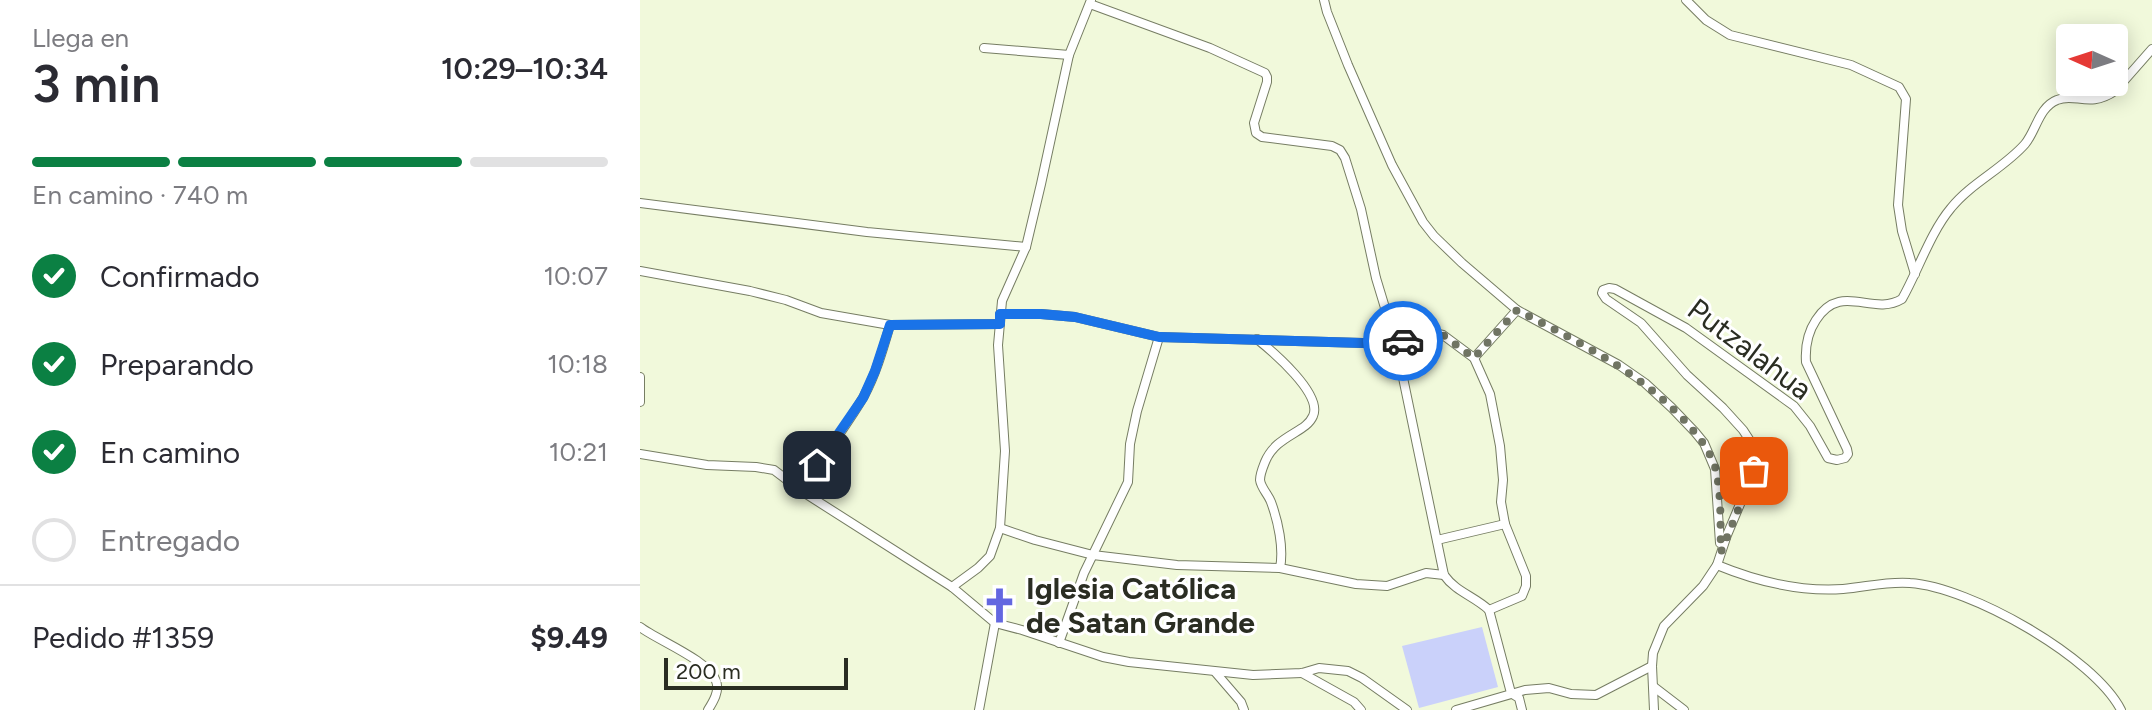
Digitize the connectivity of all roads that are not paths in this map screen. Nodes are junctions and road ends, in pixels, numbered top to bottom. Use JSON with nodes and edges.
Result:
{"nodes":[{"id":1,"x":1324,"y":0,"type":"edge"},
{"id":2,"x":1686,"y":0,"type":"edge"},
{"id":3,"x":1091,"y":2,"type":"edge"},
{"id":4,"x":984,"y":48,"type":"dead end"},
{"id":5,"x":2152,"y":49,"type":"edge"},
{"id":6,"x":1069,"y":55,"type":"junction"},
{"id":7,"x":640,"y":203,"type":"edge"},
{"id":8,"x":1026,"y":247,"type":"junction"},
{"id":9,"x":640,"y":271,"type":"edge"},
{"id":10,"x":1915,"y":275,"type":"junction"},
{"id":11,"x":1517,"y":310,"type":"junction"},
{"id":12,"x":1000,"y":319,"type":"junction"},
{"id":13,"x":890,"y":325,"type":"junction"},
{"id":14,"x":1159,"y":337,"type":"junction"},
{"id":15,"x":1257,"y":339,"type":"junction"},
{"id":16,"x":1396,"y":344,"type":"junction"},
{"id":17,"x":1474,"y":358,"type":"junction"},
{"id":18,"x":640,"y":377,"type":"edge"},
{"id":19,"x":640,"y":402,"type":"edge"},
{"id":20,"x":640,"y":454,"type":"edge"},
{"id":21,"x":803,"y":492,"type":"junction"},
{"id":22,"x":1505,"y":524,"type":"junction"},
{"id":23,"x":1000,"y":528,"type":"junction"},
{"id":24,"x":1437,"y":540,"type":"junction"},
{"id":25,"x":1721,"y":552,"type":"junction"},
{"id":26,"x":1093,"y":555,"type":"junction"},
{"id":27,"x":1441,"y":556,"type":"junction"},
{"id":28,"x":1717,"y":565,"type":"junction"},
{"id":29,"x":1280,"y":568,"type":"junction"},
{"id":30,"x":1426,"y":573,"type":"junction"},
{"id":31,"x":1444,"y":575,"type":"junction"},
{"id":32,"x":952,"y":587,"type":"junction"},
{"id":33,"x":1489,"y":610,"type":"junction"},
{"id":34,"x":995,"y":623,"type":"junction"},
{"id":35,"x":640,"y":627,"type":"edge"},
{"id":36,"x":1059,"y":643,"type":"junction"},
{"id":37,"x":1652,"y":666,"type":"junction"},
{"id":38,"x":1215,"y":673,"type":"junction"},
{"id":39,"x":1302,"y":673,"type":"junction"},
{"id":40,"x":1654,"y":687,"type":"junction"},
{"id":41,"x":1511,"y":693,"type":"junction"},
{"id":42,"x":708,"y":710,"type":"edge"},
{"id":43,"x":979,"y":710,"type":"edge"},
{"id":44,"x":1244,"y":710,"type":"edge"},
{"id":45,"x":1361,"y":710,"type":"edge"},
{"id":46,"x":1407,"y":710,"type":"edge"},
{"id":47,"x":1456,"y":710,"type":"edge"},
{"id":48,"x":1522,"y":710,"type":"edge"},
{"id":49,"x":1654,"y":710,"type":"edge"},
{"id":50,"x":1684,"y":710,"type":"edge"},
{"id":51,"x":2121,"y":710,"type":"edge"}],
"edges":[{"from":1,"to":11,"type":"street"},
{"from":2,"to":10,"type":"street"},
{"from":3,"to":6,"type":"street"},
{"from":3,"to":16,"type":"street"},
{"from":4,"to":6,"type":"street"},
{"from":5,"to":10,"type":"street","name":"Putzalahua"},
{"from":6,"to":8,"type":"street"},
{"from":7,"to":8,"type":"street"},
{"from":8,"to":12,"type":"street"},
{"from":9,"to":13,"type":"street"},
{"from":10,"to":25,"type":"street","name":"Putzalahua"},
{"from":11,"to":17,"type":"street"},
{"from":11,"to":25,"type":"street"},
{"from":12,"to":13,"type":"street"},
{"from":12,"to":14,"type":"street"},
{"from":12,"to":23,"type":"street"},
{"from":13,"to":21,"type":"street"},
{"from":14,"to":15,"type":"street"},
{"from":14,"to":26,"type":"street"},
{"from":15,"to":16,"type":"street"},
{"from":15,"to":29,"type":"street"},
{"from":16,"to":17,"type":"street"},
{"from":16,"to":24,"type":"street"},
{"from":17,"to":22,"type":"street"},
{"from":18,"to":19,"type":"street"},
{"from":20,"to":21,"type":"street"},
{"from":21,"to":32,"type":"street"},
{"from":22,"to":24,"type":"street"},
{"from":22,"to":33,"type":"street"},
{"from":23,"to":26,"type":"street"},
{"from":23,"to":32,"type":"street"},
{"from":24,"to":27,"type":"street"},
{"from":25,"to":28,"type":"street","name":"Putzalahua"},
{"from":26,"to":29,"type":"street"},
{"from":26,"to":36,"type":"street"},
{"from":27,"to":30,"type":"street"},
{"from":27,"to":31,"type":"street"},
{"from":28,"to":37,"type":"street","name":"Putzalahua"},
{"from":28,"to":51,"type":"street"},
{"from":29,"to":30,"type":"street"},
{"from":30,"to":31,"type":"street"},
{"from":31,"to":33,"type":"street"},
{"from":32,"to":34,"type":"street"},
{"from":33,"to":41,"type":"street"},
{"from":34,"to":36,"type":"street"},
{"from":34,"to":43,"type":"street"},
{"from":35,"to":42,"type":"street"},
{"from":36,"to":38,"type":"street"},
{"from":37,"to":40,"type":"street","name":"Putzalahua"},
{"from":37,"to":41,"type":"street"},
{"from":38,"to":39,"type":"street"},
{"from":38,"to":44,"type":"street"},
{"from":39,"to":45,"type":"street"},
{"from":39,"to":46,"type":"street"},
{"from":40,"to":49,"type":"street","name":"Putzalahua"},
{"from":40,"to":50,"type":"street"},
{"from":41,"to":47,"type":"street"},
{"from":41,"to":48,"type":"street"}]}
